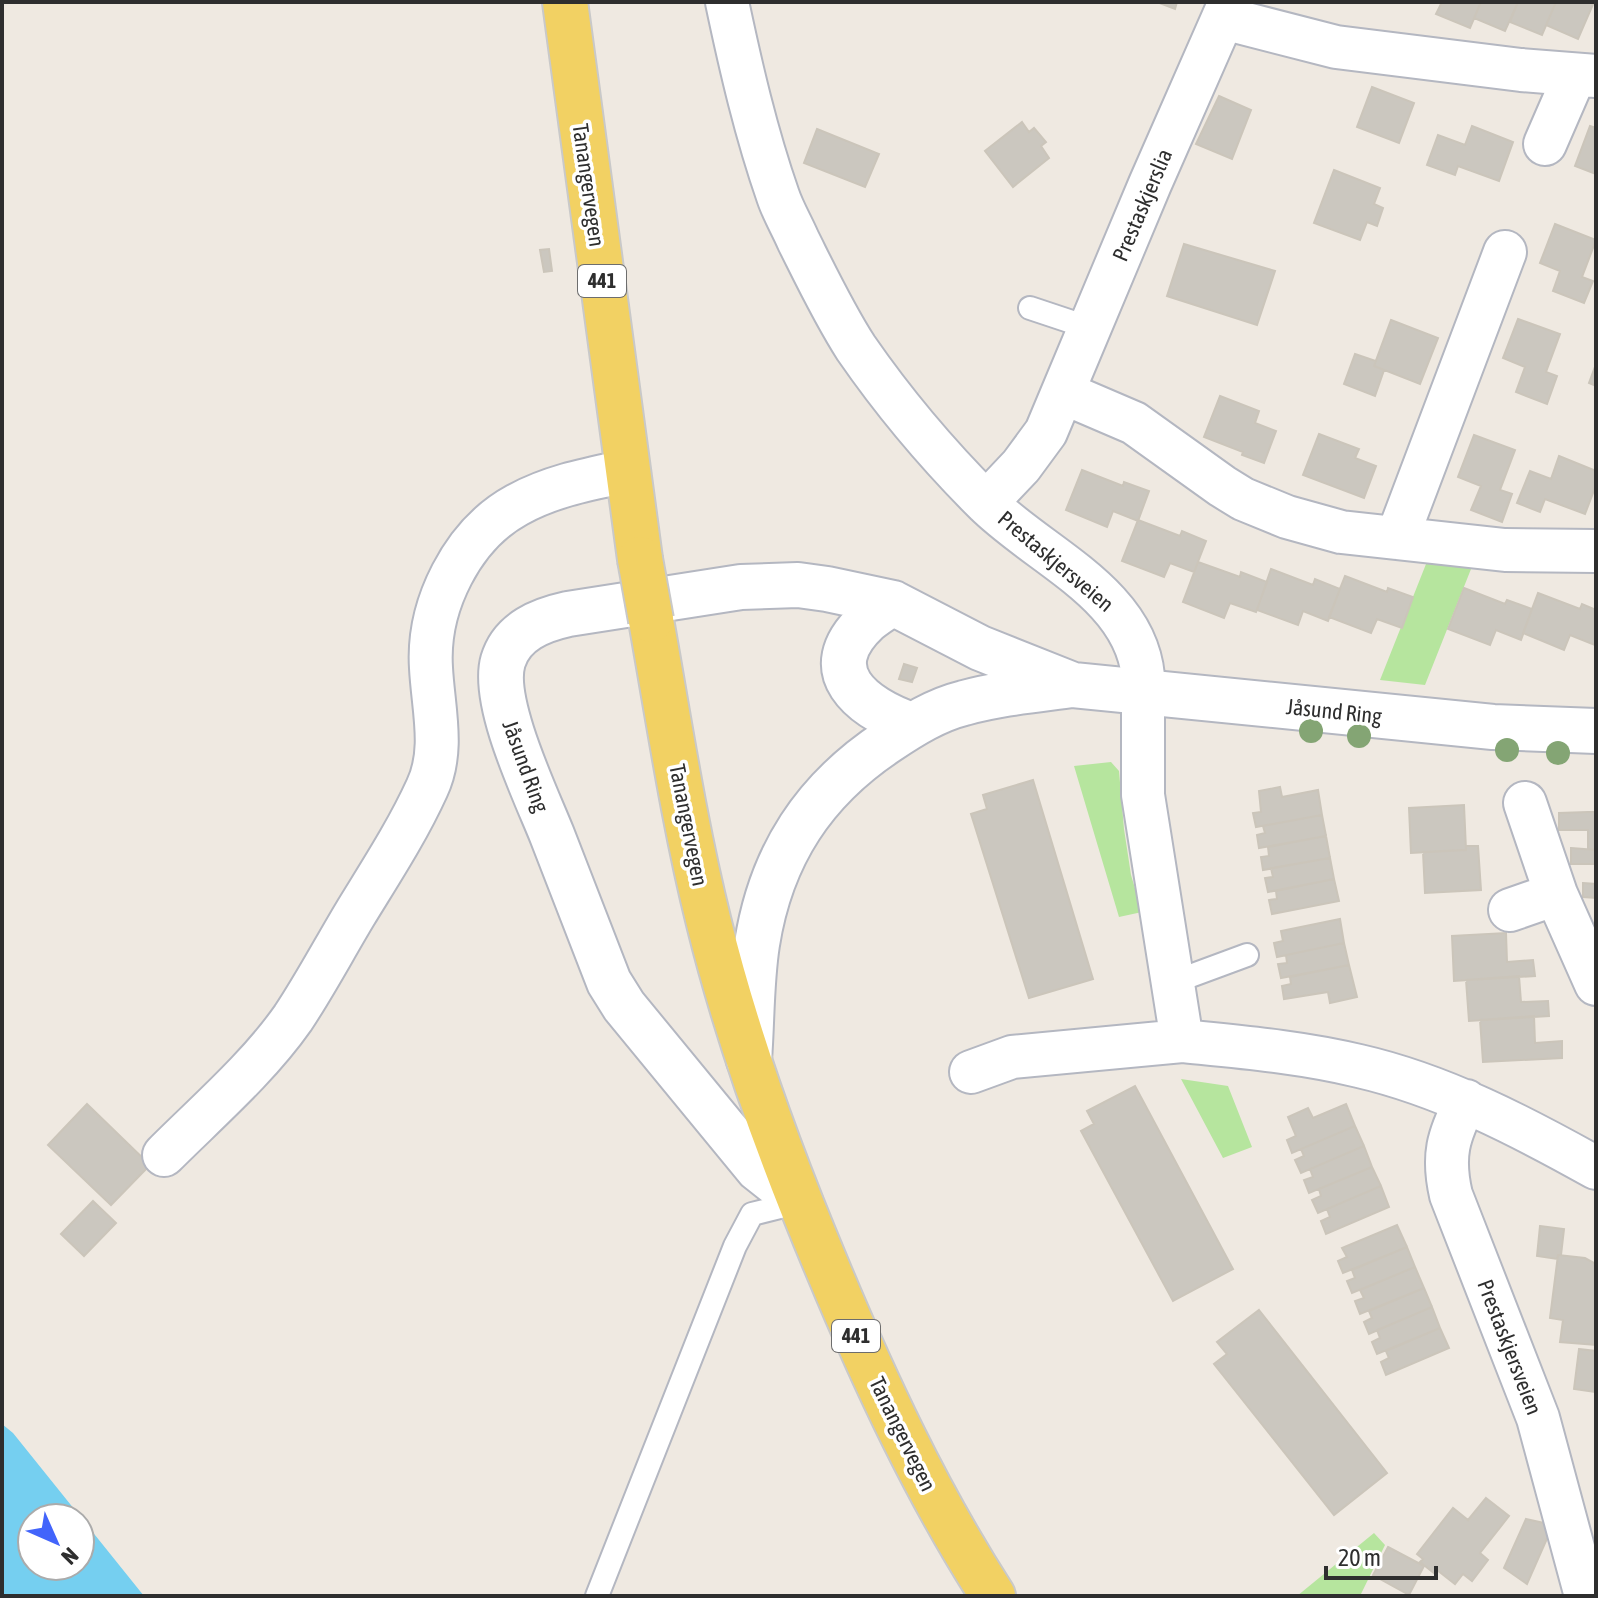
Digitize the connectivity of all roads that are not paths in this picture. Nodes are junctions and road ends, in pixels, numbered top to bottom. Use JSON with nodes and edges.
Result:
{"nodes":[{"id":1,"x":565,"y":2,"type":"edge"},
{"id":2,"x":727,"y":2,"type":"edge"},
{"id":3,"x":1227,"y":10,"type":"edge"},
{"id":4,"x":1586,"y":76,"type":"edge"},
{"id":5,"x":1545,"y":144,"type":"dead end"},
{"id":6,"x":1505,"y":252,"type":"dead end"},
{"id":7,"x":1030,"y":308,"type":"dead end"},
{"id":8,"x":1090,"y":328,"type":"junction"},
{"id":9,"x":1064,"y":393,"type":"junction"},
{"id":10,"x":627,"y":471,"type":"junction"},
{"id":11,"x":986,"y":503,"type":"junction"},
{"id":12,"x":1397,"y":538,"type":"junction"},
{"id":13,"x":1596,"y":551,"type":"edge"},
{"id":14,"x":893,"y":603,"type":"junction"},
{"id":15,"x":1073,"y":685,"type":"junction"},
{"id":16,"x":1142,"y":691,"type":"junction"},
{"id":17,"x":912,"y":725,"type":"junction"},
{"id":18,"x":1596,"y":731,"type":"edge"},
{"id":19,"x":1525,"y":803,"type":"dead end"},
{"id":20,"x":1556,"y":894,"type":"junction"},
{"id":21,"x":1510,"y":910,"type":"dead end"},
{"id":22,"x":1247,"y":955,"type":"dead end"},
{"id":23,"x":1174,"y":982,"type":"junction"},
{"id":24,"x":1596,"y":984,"type":"edge"},
{"id":25,"x":1182,"y":1041,"type":"junction"},
{"id":26,"x":749,"y":1062,"type":"junction"},
{"id":27,"x":971,"y":1072,"type":"dead end"},
{"id":28,"x":1466,"y":1101,"type":"junction"},
{"id":29,"x":164,"y":1155,"type":"dead end"},
{"id":30,"x":1596,"y":1168,"type":"edge"},
{"id":31,"x":800,"y":1202,"type":"junction"},
{"id":32,"x":597,"y":1596,"type":"edge"},
{"id":33,"x":993,"y":1596,"type":"edge"},
{"id":34,"x":1586,"y":1596,"type":"edge"}],
"edges":[{"from":1,"to":10,"type":"main road","name":"Tanangervegen","number":"441"},
{"from":2,"to":11,"type":"street","name":"Prestaskjersveien"},
{"from":3,"to":4,"type":"street","name":"Prestaskjerslia"},
{"from":3,"to":8,"type":"street","name":"Prestaskjerslia"},
{"from":4,"to":5,"type":"street","name":"Prestaskjerslia"},
{"from":6,"to":12,"type":"street"},
{"from":7,"to":8,"type":"lane"},
{"from":8,"to":9,"type":"street","name":"Prestaskjerslia"},
{"from":9,"to":11,"type":"street","name":"Prestaskjerslia"},
{"from":9,"to":12,"type":"street"},
{"from":10,"to":26,"type":"main road","name":"Tanangervegen","number":"441","bridge":true},
{"from":10,"to":29,"type":"street"},
{"from":11,"to":16,"type":"street","name":"Prestaskjersveien"},
{"from":12,"to":13,"type":"street"},
{"from":14,"to":15,"type":"main road","name":"Jåsund Ring"},
{"from":14,"to":17,"type":"main road"},
{"from":14,"to":31,"type":"main road","name":"Jåsund Ring"},
{"from":15,"to":16,"type":"main road","name":"Jåsund Ring"},
{"from":15,"to":17,"type":"main road","name":"Jåsund Ring"},
{"from":16,"to":18,"type":"main road","name":"Jåsund Ring"},
{"from":16,"to":23,"type":"street","name":"Prestaskjersveien"},
{"from":17,"to":26,"type":"main road","name":"Jåsund Ring"},
{"from":19,"to":20,"type":"street"},
{"from":20,"to":21,"type":"street"},
{"from":20,"to":24,"type":"street"},
{"from":22,"to":23,"type":"lane"},
{"from":23,"to":25,"type":"street","name":"Prestaskjersveien"},
{"from":25,"to":27,"type":"street"},
{"from":25,"to":28,"type":"street"},
{"from":26,"to":31,"type":"main road","name":"Tanangervegen","number":"441"},
{"from":28,"to":30,"type":"street"},
{"from":28,"to":34,"type":"street","name":"Prestaskjersveien"},
{"from":31,"to":32,"type":"lane"},
{"from":31,"to":33,"type":"main road","name":"Tanangervegen","number":"441"}]}
